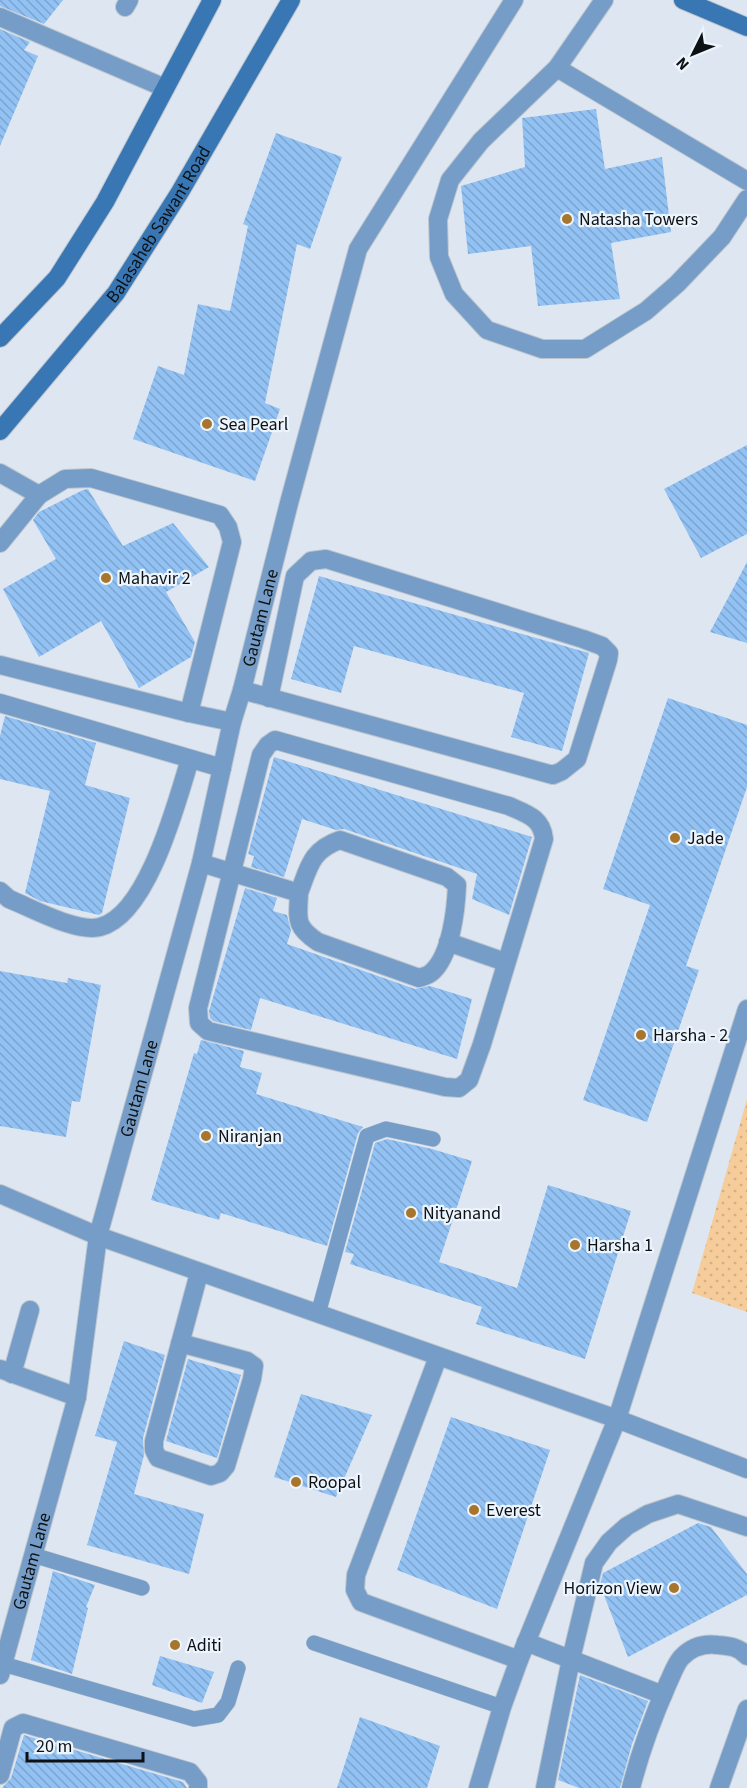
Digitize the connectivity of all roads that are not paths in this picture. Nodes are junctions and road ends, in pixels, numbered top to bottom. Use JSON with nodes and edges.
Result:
{"nodes":[{"id":1,"x":212,"y":0,"type":"edge"},
{"id":2,"x":291,"y":0,"type":"edge"},
{"id":3,"x":514,"y":0,"type":"edge"},
{"id":4,"x":604,"y":0,"type":"edge"},
{"id":5,"x":683,"y":0,"type":"edge"},
{"id":6,"x":0,"y":17,"type":"edge"},
{"id":7,"x":747,"y":27,"type":"edge"},
{"id":8,"x":557,"y":68,"type":"junction"},
{"id":9,"x":165,"y":88,"type":"junction"},
{"id":10,"x":747,"y":181,"type":"edge"},
{"id":11,"x":747,"y":199,"type":"edge"},
{"id":12,"x":0,"y":338,"type":"edge"},
{"id":13,"x":0,"y":431,"type":"edge"},
{"id":14,"x":0,"y":473,"type":"edge"},
{"id":15,"x":39,"y":495,"type":"junction"},
{"id":16,"x":0,"y":543,"type":"edge"},
{"id":17,"x":0,"y":665,"type":"edge"},
{"id":18,"x":243,"y":690,"type":"junction"},
{"id":19,"x":269,"y":698,"type":"junction"},
{"id":20,"x":0,"y":703,"type":"edge"},
{"id":21,"x":189,"y":713,"type":"junction"},
{"id":22,"x":232,"y":722,"type":"junction"},
{"id":23,"x":190,"y":759,"type":"junction"},
{"id":24,"x":222,"y":768,"type":"junction"},
{"id":25,"x":201,"y":863,"type":"junction"},
{"id":26,"x":232,"y":873,"type":"junction"},
{"id":27,"x":0,"y":891,"type":"edge"},
{"id":28,"x":298,"y":892,"type":"junction"},
{"id":29,"x":448,"y":942,"type":"junction"},
{"id":30,"x":505,"y":962,"type":"junction"},
{"id":31,"x":747,"y":1009,"type":"edge"},
{"id":32,"x":433,"y":1139,"type":"dead end"},
{"id":33,"x":0,"y":1194,"type":"edge"},
{"id":34,"x":98,"y":1236,"type":"junction"},
{"id":35,"x":198,"y":1273,"type":"junction"},
{"id":36,"x":30,"y":1310,"type":"dead end"},
{"id":37,"x":318,"y":1314,"type":"junction"},
{"id":38,"x":180,"y":1343,"type":"junction"},
{"id":39,"x":438,"y":1357,"type":"junction"},
{"id":40,"x":6,"y":1372,"type":"edge"},
{"id":41,"x":77,"y":1397,"type":"junction"},
{"id":42,"x":617,"y":1419,"type":"junction"},
{"id":43,"x":747,"y":1469,"type":"edge"},
{"id":44,"x":747,"y":1527,"type":"edge"},
{"id":45,"x":33,"y":1555,"type":"junction"},
{"id":46,"x":142,"y":1588,"type":"dead end"},
{"id":47,"x":7,"y":1619,"type":"edge"},
{"id":48,"x":526,"y":1642,"type":"junction"},
{"id":49,"x":314,"y":1643,"type":"dead end"},
{"id":50,"x":747,"y":1656,"type":"edge"},
{"id":51,"x":571,"y":1659,"type":"junction"},
{"id":52,"x":519,"y":1660,"type":"junction"},
{"id":53,"x":1,"y":1667,"type":"edge"},
{"id":54,"x":238,"y":1668,"type":"dead end"},
{"id":55,"x":663,"y":1695,"type":"junction"},
{"id":56,"x":502,"y":1707,"type":"junction"},
{"id":57,"x":747,"y":1710,"type":"edge"},
{"id":58,"x":0,"y":1775,"type":"edge"},
{"id":59,"x":198,"y":1788,"type":"edge"},
{"id":60,"x":478,"y":1788,"type":"edge"},
{"id":61,"x":545,"y":1788,"type":"edge"},
{"id":62,"x":631,"y":1788,"type":"edge"},
{"id":63,"x":720,"y":1788,"type":"edge"}],
"edges":[{"from":1,"to":9,"type":"main road"},
{"from":2,"to":13,"type":"main road","name":"Balasaheb Sawant Road"},
{"from":3,"to":18,"type":"street","name":"Gautam Lane"},
{"from":4,"to":8,"type":"street"},
{"from":5,"to":7,"type":"main road"},
{"from":6,"to":9,"type":"street"},
{"from":8,"to":10,"type":"street"},
{"from":8,"to":11,"type":"street"},
{"from":9,"to":12,"type":"main road"},
{"from":14,"to":15,"type":"street"},
{"from":15,"to":16,"type":"street"},
{"from":15,"to":21,"type":"street"},
{"from":17,"to":21,"type":"street"},
{"from":18,"to":19,"type":"street"},
{"from":18,"to":22,"type":"street","name":"Gautam Lane"},
{"from":19,"to":19,"type":"street"},
{"from":20,"to":23,"type":"street"},
{"from":21,"to":22,"type":"street"},
{"from":22,"to":24,"type":"street","name":"Gautam Lane"},
{"from":23,"to":24,"type":"street"},
{"from":23,"to":27,"type":"street"},
{"from":24,"to":25,"type":"street","name":"Gautam Lane"},
{"from":25,"to":26,"type":"street"},
{"from":25,"to":34,"type":"street","name":"Gautam Lane"},
{"from":26,"to":28,"type":"street"},
{"from":26,"to":30,"type":"street"},
{"from":26,"to":30,"type":"street"},
{"from":28,"to":29,"type":"street"},
{"from":28,"to":29,"type":"street"},
{"from":29,"to":30,"type":"street"},
{"from":31,"to":42,"type":"street"},
{"from":32,"to":37,"type":"lane"},
{"from":33,"to":34,"type":"street"},
{"from":34,"to":35,"type":"street"},
{"from":34,"to":41,"type":"street","name":"Gautam Lane"},
{"from":35,"to":37,"type":"street"},
{"from":35,"to":38,"type":"street"},
{"from":36,"to":40,"type":"street"},
{"from":37,"to":39,"type":"street"},
{"from":38,"to":38,"type":"street"},
{"from":39,"to":42,"type":"street"},
{"from":39,"to":52,"type":"street"},
{"from":40,"to":41,"type":"street"},
{"from":41,"to":45,"type":"street","name":"Gautam Lane"},
{"from":42,"to":43,"type":"street"},
{"from":42,"to":48,"type":"street"},
{"from":44,"to":51,"type":"street"},
{"from":45,"to":46,"type":"lane"},
{"from":45,"to":47,"type":"street","name":"Gautam Lane"},
{"from":47,"to":53,"type":"street","name":"Gautam Lane"},
{"from":48,"to":51,"type":"street"},
{"from":48,"to":52,"type":"street"},
{"from":49,"to":56,"type":"lane"},
{"from":50,"to":55,"type":"street"},
{"from":51,"to":55,"type":"street"},
{"from":51,"to":61,"type":"street"},
{"from":52,"to":56,"type":"street"},
{"from":53,"to":54,"type":"lane"},
{"from":55,"to":62,"type":"street"},
{"from":56,"to":60,"type":"street"},
{"from":57,"to":63,"type":"street"},
{"from":58,"to":59,"type":"street"}]}
